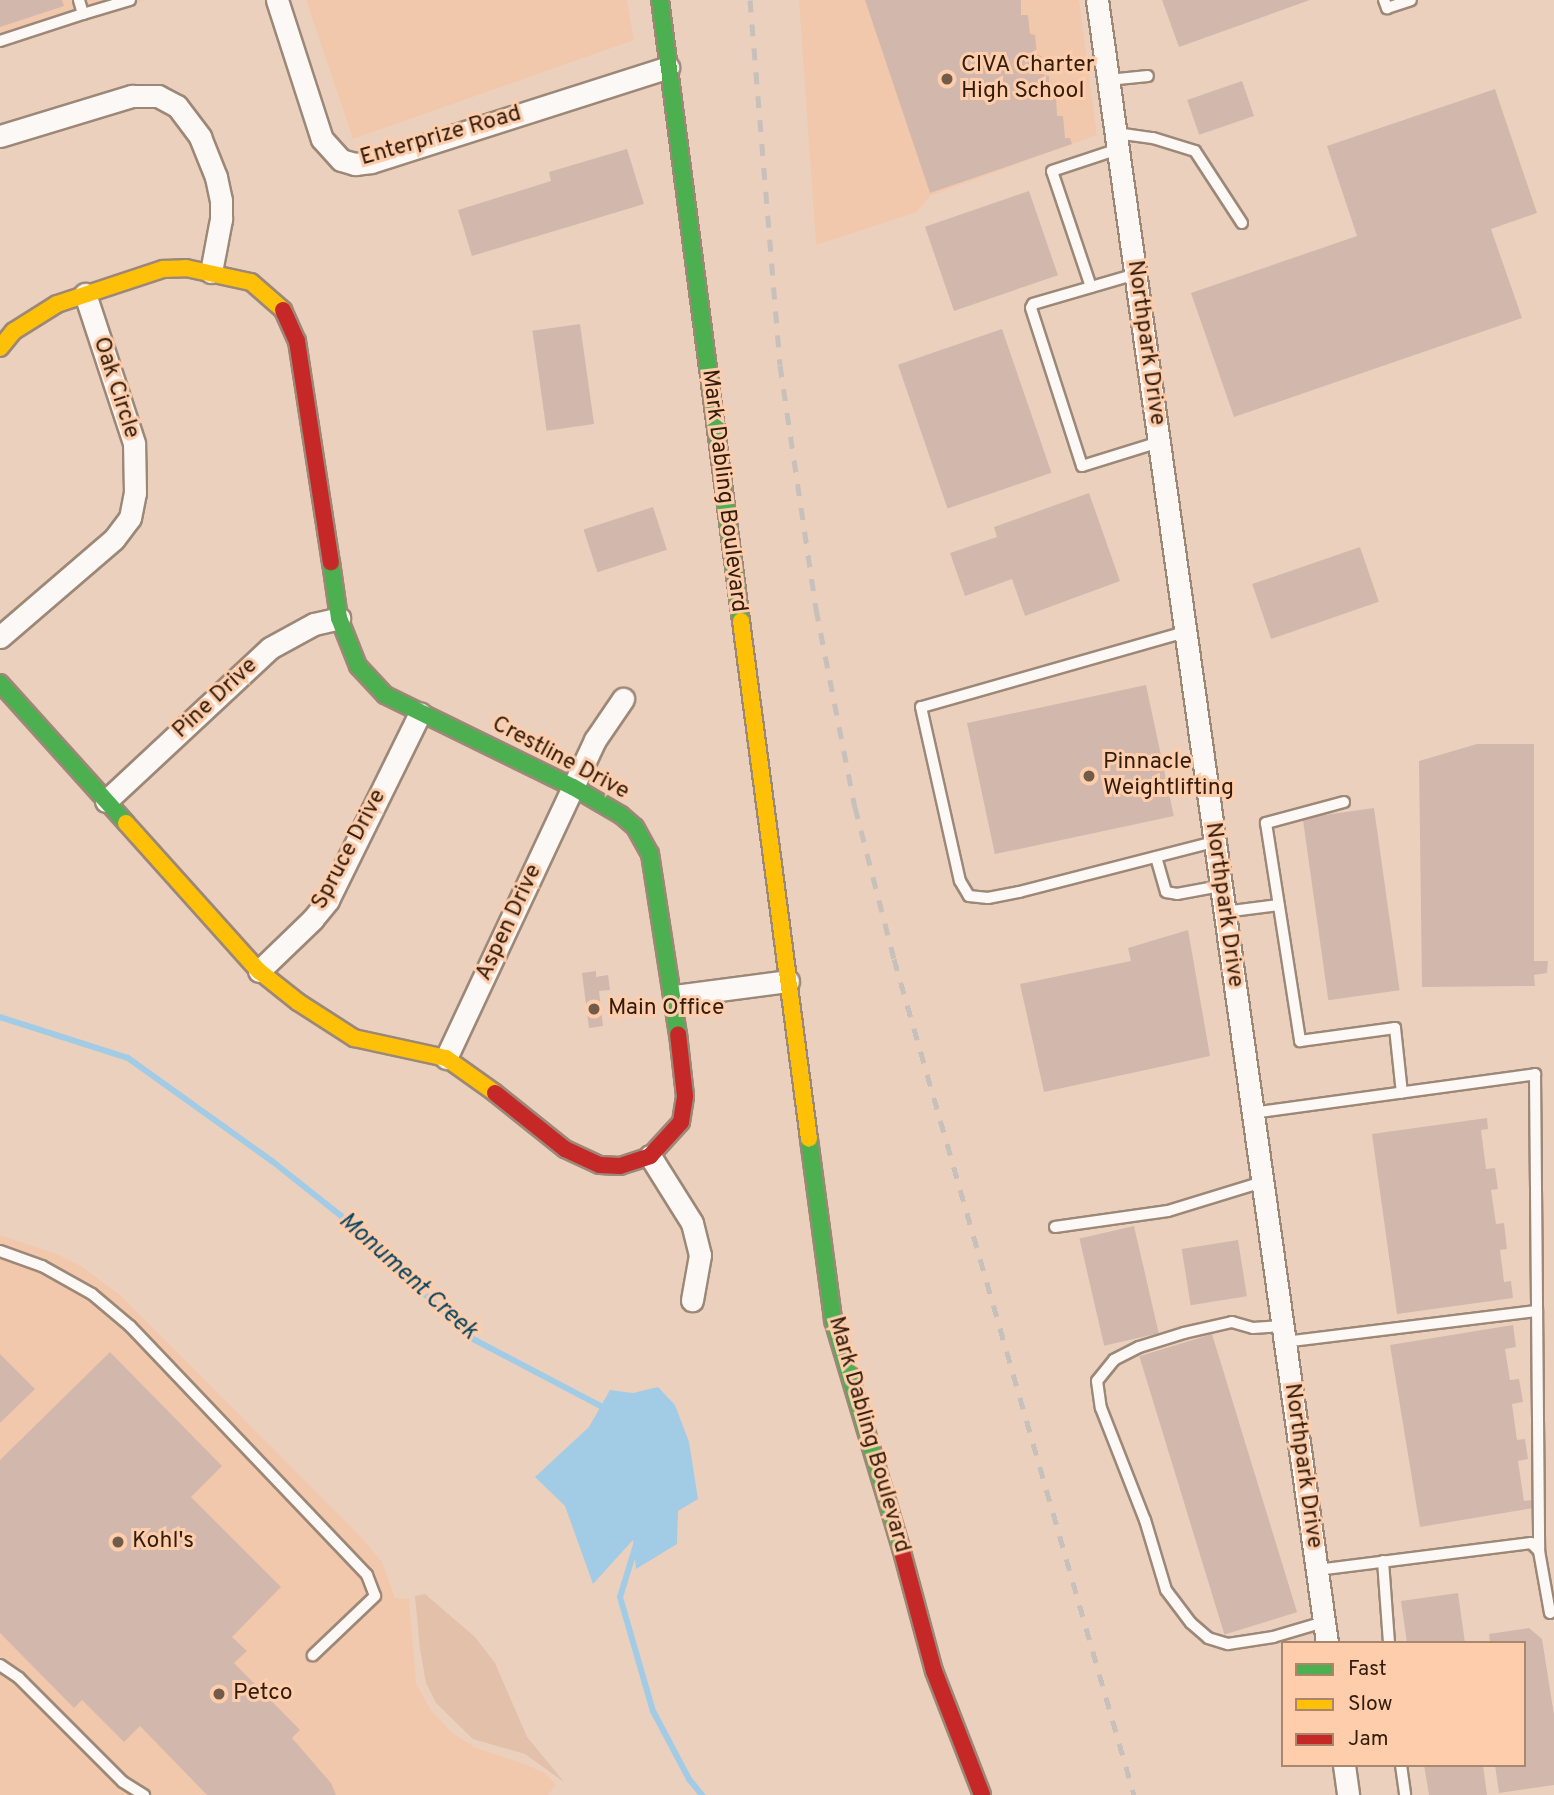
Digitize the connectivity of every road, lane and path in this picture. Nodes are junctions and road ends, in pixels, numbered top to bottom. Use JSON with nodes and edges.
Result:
{"nodes":[{"id":1,"x":79,"y":0,"type":"edge"},
{"id":2,"x":130,"y":0,"type":"edge"},
{"id":3,"x":277,"y":0,"type":"edge"},
{"id":4,"x":660,"y":0,"type":"edge"},
{"id":5,"x":1097,"y":0,"type":"edge"},
{"id":6,"x":1384,"y":0,"type":"edge"},
{"id":7,"x":1411,"y":0,"type":"edge"},
{"id":8,"x":83,"y":14,"type":"junction"},
{"id":9,"x":0,"y":41,"type":"edge"},
{"id":10,"x":668,"y":67,"type":"junction"},
{"id":11,"x":1148,"y":76,"type":"dead end"},
{"id":12,"x":1108,"y":80,"type":"junction"},
{"id":13,"x":0,"y":136,"type":"edge"},
{"id":14,"x":1117,"y":141,"type":"junction"},
{"id":15,"x":1242,"y":223,"type":"dead end"},
{"id":16,"x":211,"y":272,"type":"junction"},
{"id":17,"x":1136,"y":274,"type":"junction"},
{"id":18,"x":1091,"y":287,"type":"junction"},
{"id":19,"x":85,"y":294,"type":"junction"},
{"id":20,"x":0,"y":348,"type":"edge"},
{"id":21,"x":1159,"y":442,"type":"junction"},
{"id":22,"x":339,"y":618,"type":"junction"},
{"id":23,"x":1185,"y":632,"type":"junction"},
{"id":24,"x":0,"y":637,"type":"edge"},
{"id":25,"x":0,"y":683,"type":"edge"},
{"id":26,"x":623,"y":699,"type":"dead end"},
{"id":27,"x":420,"y":713,"type":"junction"},
{"id":28,"x":573,"y":787,"type":"junction"},
{"id":29,"x":106,"y":801,"type":"junction"},
{"id":30,"x":1344,"y":802,"type":"dead end"},
{"id":31,"x":1214,"y":842,"type":"junction"},
{"id":32,"x":1156,"y":857,"type":"junction"},
{"id":33,"x":1220,"y":886,"type":"junction"},
{"id":34,"x":1279,"y":905,"type":"junction"},
{"id":35,"x":1224,"y":912,"type":"junction"},
{"id":36,"x":259,"y":971,"type":"junction"},
{"id":37,"x":789,"y":981,"type":"junction"},
{"id":38,"x":674,"y":996,"type":"junction"},
{"id":39,"x":446,"y":1058,"type":"junction"},
{"id":40,"x":1402,"y":1093,"type":"junction"},
{"id":41,"x":1252,"y":1113,"type":"junction"},
{"id":42,"x":650,"y":1156,"type":"junction"},
{"id":43,"x":1262,"y":1182,"type":"junction"},
{"id":44,"x":1055,"y":1227,"type":"dead end"},
{"id":45,"x":0,"y":1251,"type":"edge"},
{"id":46,"x":692,"y":1300,"type":"dead end"},
{"id":47,"x":1537,"y":1311,"type":"junction"},
{"id":48,"x":1283,"y":1334,"type":"junction"},
{"id":49,"x":1539,"y":1551,"type":"junction"},
{"id":50,"x":1383,"y":1561,"type":"junction"},
{"id":51,"x":1317,"y":1570,"type":"junction"},
{"id":52,"x":1550,"y":1613,"type":"dead end"},
{"id":53,"x":1325,"y":1633,"type":"edge"},
{"id":54,"x":1389,"y":1641,"type":"edge"},
{"id":55,"x":313,"y":1655,"type":"dead end"},
{"id":56,"x":0,"y":1665,"type":"edge"},
{"id":57,"x":1344,"y":1767,"type":"edge"},
{"id":58,"x":1401,"y":1767,"type":"edge"},
{"id":59,"x":144,"y":1795,"type":"edge"},
{"id":60,"x":982,"y":1795,"type":"edge"},
{"id":61,"x":1348,"y":1795,"type":"edge"},
{"id":62,"x":1405,"y":1795,"type":"edge"}],
"edges":[{"from":1,"to":8,"type":"lane"},
{"from":2,"to":8,"type":"lane"},
{"from":3,"to":10,"type":"street","name":"Enterprize Road"},
{"from":4,"to":10,"type":"street","name":"Mark Dabling Boulevard"},
{"from":5,"to":12,"type":"street","name":"Northpark Drive"},
{"from":6,"to":7,"type":"lane"},
{"from":8,"to":9,"type":"lane"},
{"from":10,"to":37,"type":"street","name":"Mark Dabling Boulevard"},
{"from":11,"to":12,"type":"lane"},
{"from":12,"to":14,"type":"street","name":"Northpark Drive"},
{"from":13,"to":16,"type":"street"},
{"from":14,"to":15,"type":"lane"},
{"from":14,"to":17,"type":"street","name":"Northpark Drive"},
{"from":14,"to":18,"type":"lane"},
{"from":16,"to":19,"type":"street","name":"Crestline Drive"},
{"from":16,"to":22,"type":"street","name":"Crestline Drive"},
{"from":17,"to":18,"type":"lane"},
{"from":17,"to":21,"type":"street","name":"Northpark Drive"},
{"from":18,"to":21,"type":"lane"},
{"from":19,"to":20,"type":"street","name":"Crestline Drive"},
{"from":19,"to":24,"type":"street","name":"Oak Circle"},
{"from":21,"to":23,"type":"street","name":"Northpark Drive"},
{"from":22,"to":27,"type":"street","name":"Crestline Drive"},
{"from":22,"to":29,"type":"street","name":"Pine Drive"},
{"from":23,"to":31,"type":"street","name":"Northpark Drive"},
{"from":23,"to":32,"type":"lane"},
{"from":25,"to":29,"type":"street"},
{"from":26,"to":28,"type":"street","name":"Aspen Drive"},
{"from":27,"to":28,"type":"street","name":"Crestline Drive"},
{"from":27,"to":36,"type":"street","name":"Spruce Drive"},
{"from":28,"to":38,"type":"street","name":"Crestline Drive"},
{"from":28,"to":39,"type":"street","name":"Aspen Drive"},
{"from":29,"to":36,"type":"street"},
{"from":30,"to":34,"type":"lane"},
{"from":31,"to":32,"type":"lane"},
{"from":31,"to":33,"type":"street","name":"Northpark Drive"},
{"from":32,"to":33,"type":"lane"},
{"from":33,"to":35,"type":"street","name":"Northpark Drive"},
{"from":34,"to":35,"type":"lane"},
{"from":34,"to":40,"type":"lane"},
{"from":35,"to":41,"type":"street","name":"Northpark Drive"},
{"from":36,"to":39,"type":"street"},
{"from":37,"to":38,"type":"street"},
{"from":37,"to":60,"type":"street","name":"Mark Dabling Boulevard"},
{"from":38,"to":42,"type":"street","name":"Crestline Drive"},
{"from":39,"to":42,"type":"street"},
{"from":40,"to":41,"type":"lane"},
{"from":40,"to":47,"type":"lane"},
{"from":41,"to":43,"type":"street","name":"Northpark Drive"},
{"from":42,"to":46,"type":"street"},
{"from":43,"to":44,"type":"lane"},
{"from":43,"to":48,"type":"street","name":"Northpark Drive"},
{"from":45,"to":55,"type":"lane"},
{"from":47,"to":48,"type":"lane"},
{"from":47,"to":49,"type":"lane"},
{"from":48,"to":51,"type":"street","name":"Northpark Drive"},
{"from":48,"to":53,"type":"lane"},
{"from":49,"to":50,"type":"lane"},
{"from":49,"to":52,"type":"lane"},
{"from":50,"to":51,"type":"lane"},
{"from":50,"to":54,"type":"lane"},
{"from":51,"to":53,"type":"street","name":"Northpark Drive"},
{"from":56,"to":59,"type":"lane"},
{"from":57,"to":61,"type":"street"},
{"from":58,"to":62,"type":"lane"}]}
